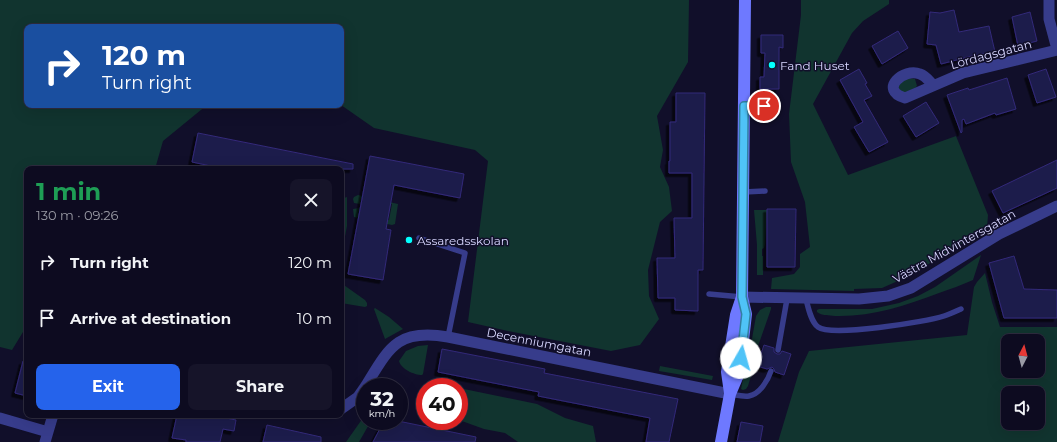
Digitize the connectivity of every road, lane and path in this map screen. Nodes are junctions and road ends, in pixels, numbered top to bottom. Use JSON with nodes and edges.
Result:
{"nodes":[{"id":1,"x":745,"y":0,"type":"edge"},
{"id":2,"x":1049,"y":0,"type":"edge"},
{"id":3,"x":1057,"y":50,"type":"edge"},
{"id":4,"x":933,"y":85,"type":"dead end"},
{"id":5,"x":744,"y":106,"type":"junction"},
{"id":6,"x":764,"y":106,"type":"dead end"},
{"id":7,"x":765,"y":191,"type":"dead end"},
{"id":8,"x":744,"y":192,"type":"junction"},
{"id":9,"x":1057,"y":206,"type":"edge"},
{"id":10,"x":419,"y":238,"type":"dead end"},
{"id":11,"x":709,"y":294,"type":"dead end"},
{"id":12,"x":742,"y":297,"type":"junction"},
{"id":13,"x":787,"y":298,"type":"junction"},
{"id":14,"x":806,"y":299,"type":"junction"},
{"id":15,"x":962,"y":309,"type":"dead end"},
{"id":16,"x":448,"y":337,"type":"junction"},
{"id":17,"x":778,"y":350,"type":"dead end"},
{"id":18,"x":771,"y":371,"type":"dead end"},
{"id":19,"x":371,"y":378,"type":"edge"},
{"id":20,"x":730,"y":394,"type":"junction"},
{"id":21,"x":356,"y":399,"type":"edge"},
{"id":22,"x":344,"y":408,"type":"edge"},
{"id":23,"x":0,"y":418,"type":"edge"},
{"id":24,"x":52,"y":418,"type":"edge"},
{"id":25,"x":46,"y":437,"type":"edge"},
{"id":26,"x":721,"y":442,"type":"edge"}],
"edges":[{"from":1,"to":5,"type":"street"},
{"from":2,"to":3,"type":"street"},
{"from":3,"to":4,"type":"street","name":"Lördagsgatan"},
{"from":5,"to":6,"type":"lane"},
{"from":5,"to":8,"type":"street"},
{"from":7,"to":8,"type":"lane"},
{"from":8,"to":12,"type":"street"},
{"from":9,"to":14,"type":"street","name":"Västra Midvintersgatan"},
{"from":10,"to":16,"type":"lane"},
{"from":11,"to":12,"type":"lane"},
{"from":12,"to":13,"type":"street","name":"Västra Midvintersgatan"},
{"from":12,"to":20,"type":"street"},
{"from":13,"to":14,"type":"street","name":"Västra Midvintersgatan"},
{"from":13,"to":17,"type":"lane"},
{"from":14,"to":15,"type":"lane"},
{"from":16,"to":19,"type":"street","name":"Decenniumgatan"},
{"from":16,"to":20,"type":"street","name":"Decenniumgatan"},
{"from":18,"to":20,"type":"lane"},
{"from":20,"to":26,"type":"street"},
{"from":21,"to":22,"type":"street","name":"Decenniumgatan"},
{"from":23,"to":25,"type":"street"},
{"from":24,"to":25,"type":"street"}]}
